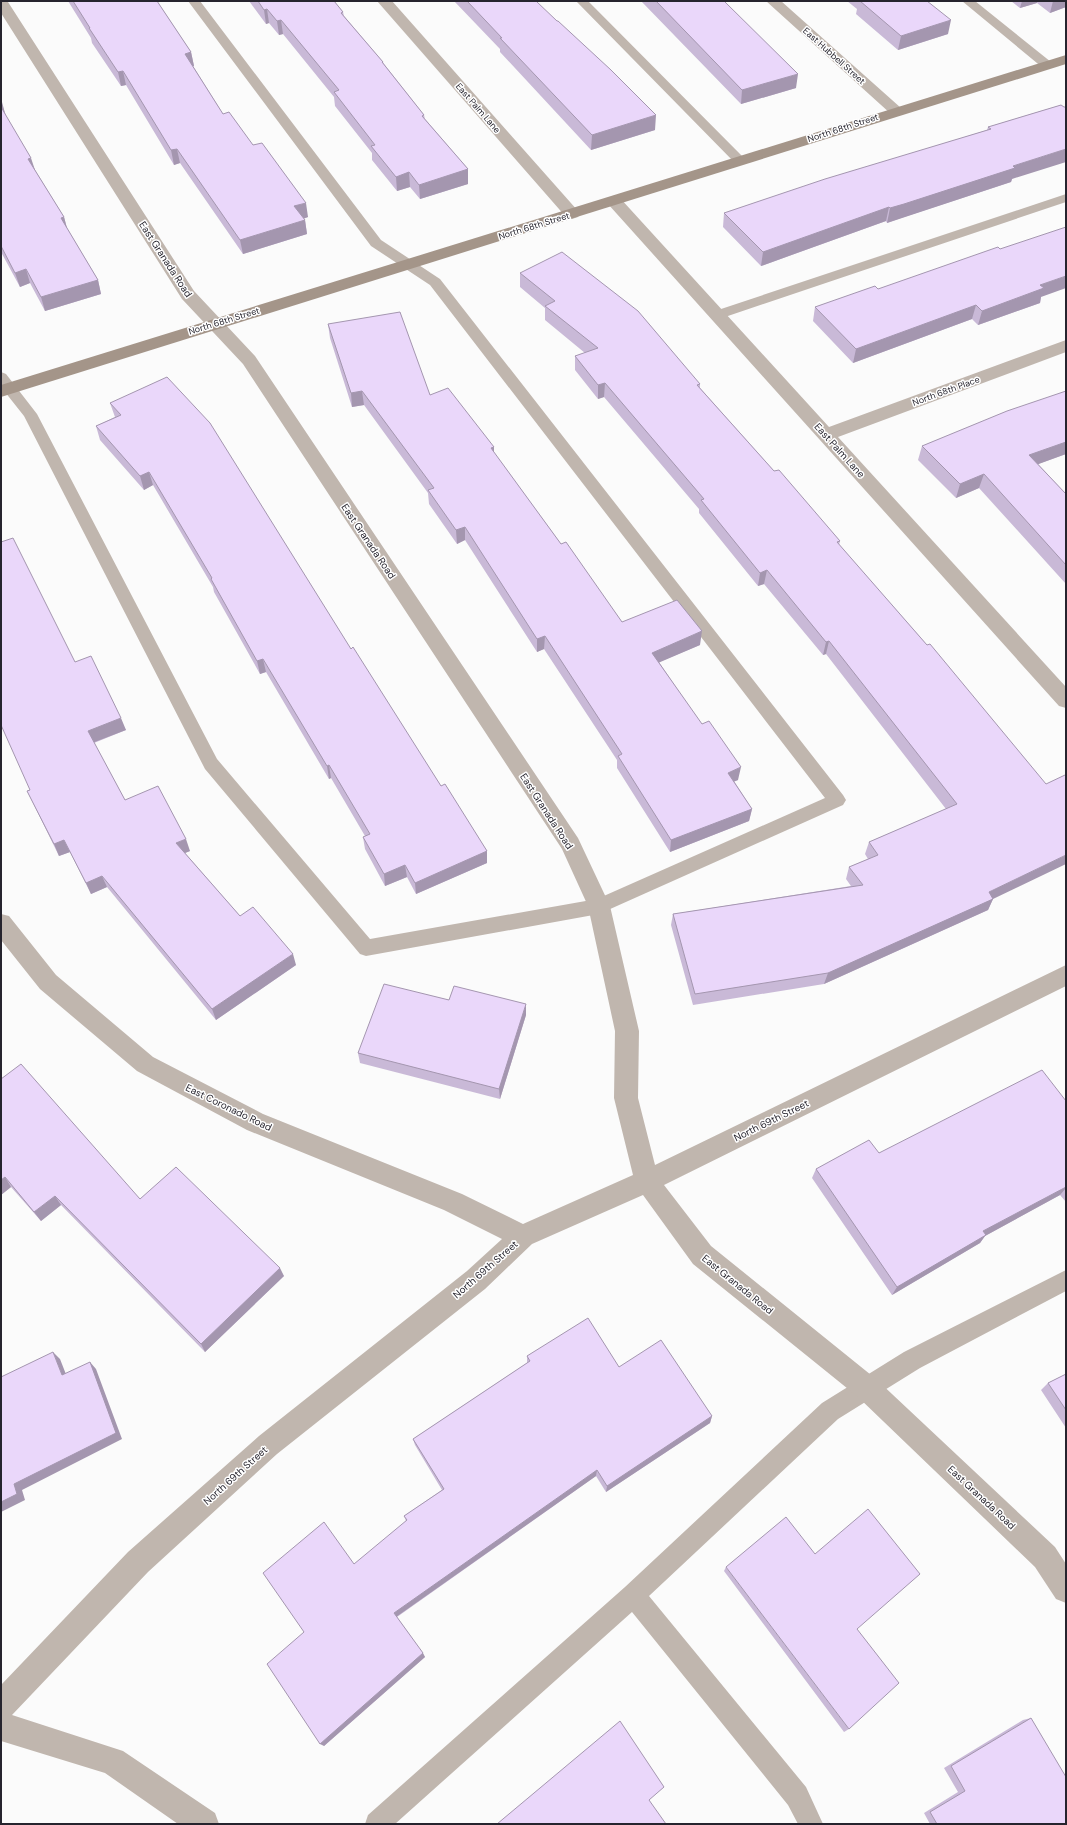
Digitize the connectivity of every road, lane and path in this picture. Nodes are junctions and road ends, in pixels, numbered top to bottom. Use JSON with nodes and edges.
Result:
{"nodes":[{"id":1,"x":194,"y":1,"type":"edge"},
{"id":2,"x":384,"y":1,"type":"edge"},
{"id":3,"x":582,"y":1,"type":"edge"},
{"id":4,"x":773,"y":1,"type":"edge"},
{"id":5,"x":968,"y":1,"type":"edge"},
{"id":6,"x":1,"y":2,"type":"edge"},
{"id":7,"x":1066,"y":59,"type":"edge"},
{"id":8,"x":1047,"y":65,"type":"junction"},
{"id":9,"x":896,"y":111,"type":"junction"},
{"id":10,"x":740,"y":161,"type":"junction"},
{"id":11,"x":1066,"y":198,"type":"edge"},
{"id":12,"x":614,"y":201,"type":"junction"},
{"id":13,"x":572,"y":214,"type":"junction"},
{"id":14,"x":406,"y":264,"type":"junction"},
{"id":15,"x":717,"y":315,"type":"junction"},
{"id":16,"x":215,"y":324,"type":"junction"},
{"id":17,"x":1066,"y":346,"type":"edge"},
{"id":18,"x":4,"y":385,"type":"edge"},
{"id":19,"x":826,"y":435,"type":"junction"},
{"id":20,"x":1066,"y":700,"type":"edge"},
{"id":21,"x":599,"y":906,"type":"junction"},
{"id":22,"x":1,"y":923,"type":"edge"},
{"id":23,"x":1066,"y":975,"type":"edge"},
{"id":24,"x":647,"y":1182,"type":"junction"},
{"id":25,"x":523,"y":1236,"type":"junction"},
{"id":26,"x":1066,"y":1280,"type":"edge"},
{"id":27,"x":867,"y":1388,"type":"junction"},
{"id":28,"x":1066,"y":1589,"type":"edge"},
{"id":29,"x":633,"y":1595,"type":"junction"},
{"id":30,"x":1,"y":1706,"type":"edge"},
{"id":31,"x":1,"y":1726,"type":"edge"},
{"id":32,"x":204,"y":1824,"type":"edge"},
{"id":33,"x":377,"y":1824,"type":"edge"},
{"id":34,"x":811,"y":1824,"type":"edge"}],
"edges":[{"from":1,"to":14,"type":"lane"},
{"from":2,"to":13,"type":"street","name":"East Palm Lane"},
{"from":3,"to":10,"type":"lane"},
{"from":4,"to":9,"type":"street","name":"East Hubbell Street"},
{"from":5,"to":8,"type":"lane"},
{"from":6,"to":16,"type":"street","name":"East Granada Road"},
{"from":7,"to":8,"type":"street","name":"North 68th Street"},
{"from":8,"to":9,"type":"street","name":"North 68th Street"},
{"from":9,"to":10,"type":"street","name":"North 68th Street"},
{"from":10,"to":12,"type":"street","name":"North 68th Street"},
{"from":11,"to":15,"type":"lane"},
{"from":12,"to":13,"type":"street","name":"North 68th Street"},
{"from":12,"to":15,"type":"street","name":"East Palm Lane"},
{"from":13,"to":14,"type":"street","name":"North 68th Street"},
{"from":14,"to":16,"type":"street","name":"North 68th Street"},
{"from":14,"to":21,"type":"lane"},
{"from":15,"to":19,"type":"street","name":"East Palm Lane"},
{"from":16,"to":18,"type":"street","name":"North 68th Street"},
{"from":16,"to":21,"type":"street","name":"East Granada Road"},
{"from":17,"to":19,"type":"street","name":"North 68th Place"},
{"from":18,"to":21,"type":"lane"},
{"from":19,"to":20,"type":"street","name":"East Palm Lane"},
{"from":21,"to":24,"type":"street","name":"East Granada Road"},
{"from":22,"to":25,"type":"street","name":"East Coronado Road"},
{"from":23,"to":24,"type":"street","name":"North 69th Street"},
{"from":24,"to":25,"type":"street","name":"North 69th Street"},
{"from":24,"to":27,"type":"street","name":"East Granada Road"},
{"from":25,"to":30,"type":"street","name":"North 69th Street"},
{"from":26,"to":27,"type":"lane"},
{"from":27,"to":28,"type":"street","name":"East Granada Road"},
{"from":27,"to":29,"type":"lane"},
{"from":29,"to":33,"type":"lane"},
{"from":29,"to":34,"type":"lane"},
{"from":31,"to":32,"type":"street"}]}
